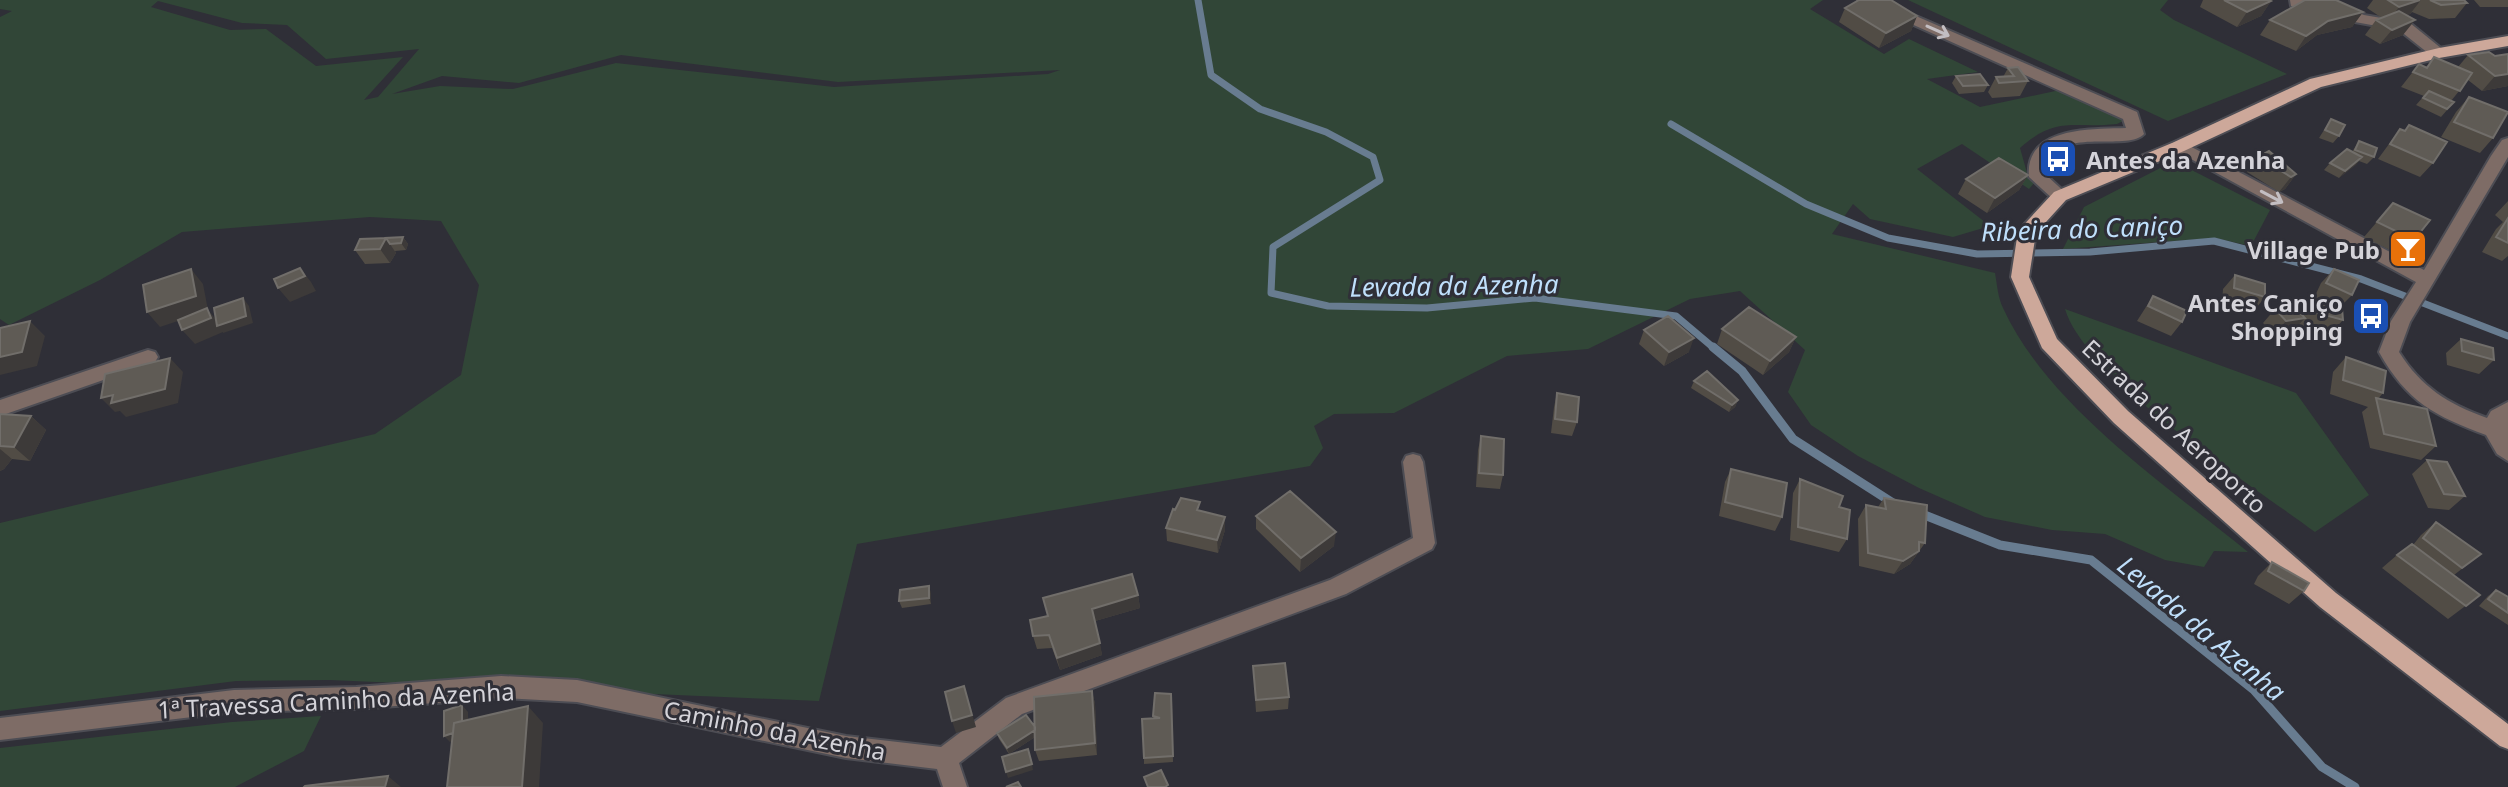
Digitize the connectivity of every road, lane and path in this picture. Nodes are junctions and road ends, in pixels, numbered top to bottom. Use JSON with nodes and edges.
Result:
{"nodes":[{"id":1,"x":1866,"y":0,"type":"edge"},
{"id":2,"x":2296,"y":3,"type":"edge"},
{"id":3,"x":2508,"y":41,"type":"edge"},
{"id":4,"x":2439,"y":53,"type":"junction"},
{"id":5,"x":2508,"y":144,"type":"edge"},
{"id":6,"x":2178,"y":147,"type":"junction"},
{"id":7,"x":2060,"y":196,"type":"junction"},
{"id":8,"x":2427,"y":280,"type":"junction"},
{"id":9,"x":148,"y":357,"type":"dead end"},
{"id":10,"x":0,"y":408,"type":"edge"},
{"id":11,"x":2508,"y":410,"type":"edge"},
{"id":12,"x":2494,"y":429,"type":"junction"},
{"id":13,"x":2508,"y":453,"type":"edge"},
{"id":14,"x":1413,"y":462,"type":"dead end"},
{"id":15,"x":577,"y":691,"type":"joint"},
{"id":16,"x":0,"y":729,"type":"edge"},
{"id":17,"x":2508,"y":738,"type":"edge"},
{"id":18,"x":945,"y":759,"type":"junction"},
{"id":19,"x":955,"y":787,"type":"edge"}],
"edges":[{"from":1,"to":7,"type":"street","one_way":true},
{"from":2,"to":4,"type":"street"},
{"from":3,"to":4,"type":"main road","name":"Estrada do Aeroporto"},
{"from":4,"to":6,"type":"main road","name":"Estrada do Aeroporto"},
{"from":5,"to":8,"type":"street"},
{"from":6,"to":7,"type":"main road","name":"Estrada do Aeroporto"},
{"from":6,"to":8,"type":"street","one_way":true},
{"from":7,"to":17,"type":"main road","name":"Estrada do Aeroporto"},
{"from":8,"to":12,"type":"street"},
{"from":9,"to":10,"type":"street"},
{"from":11,"to":12,"type":"street"},
{"from":12,"to":13,"type":"street"},
{"from":14,"to":18,"type":"street"},
{"from":15,"to":16,"type":"street","name":"1ª Travessa Caminho da Azenha"},
{"from":15,"to":18,"type":"street","name":"Caminho da Azenha"},
{"from":18,"to":19,"type":"street"}]}
